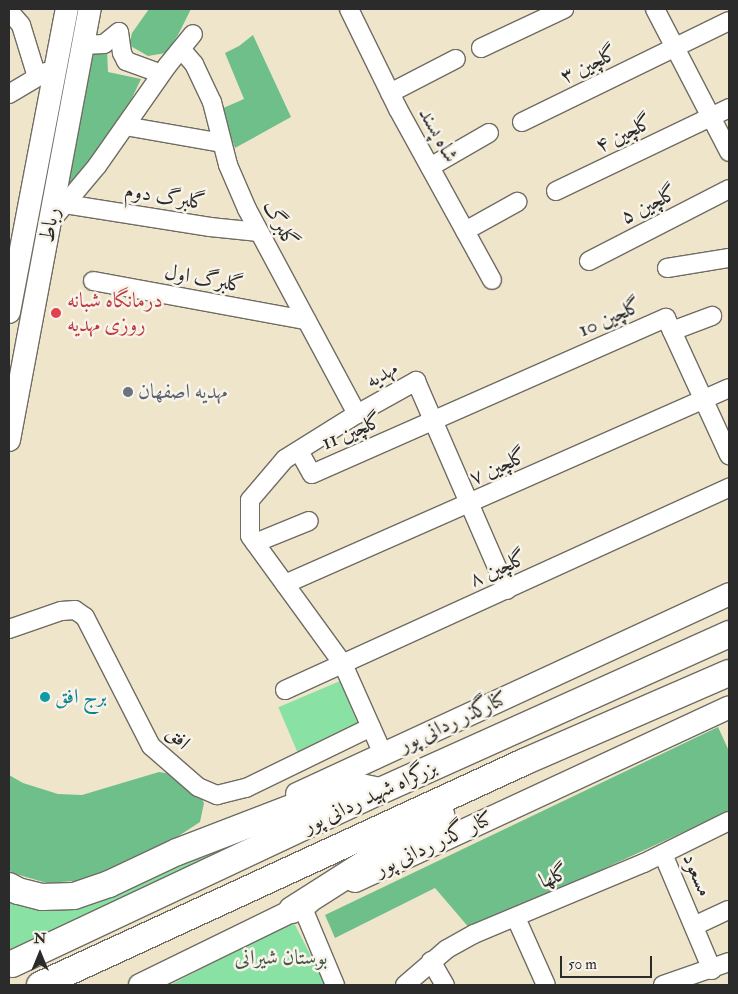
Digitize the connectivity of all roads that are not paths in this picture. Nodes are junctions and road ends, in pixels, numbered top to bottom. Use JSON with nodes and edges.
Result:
{"nodes":[{"id":1,"x":67,"y":9,"type":"edge"},
{"id":2,"x":90,"y":9,"type":"edge"},
{"id":3,"x":349,"y":9,"type":"edge"},
{"id":4,"x":564,"y":9,"type":"edge"},
{"id":5,"x":655,"y":9,"type":"edge"},
{"id":6,"x":9,"y":11,"type":"edge"},
{"id":7,"x":729,"y":21,"type":"edge"},
{"id":8,"x":193,"y":34,"type":"dead end"},
{"id":9,"x":83,"y":45,"type":"junction"},
{"id":10,"x":481,"y":48,"type":"dead end"},
{"id":11,"x":675,"y":48,"type":"junction"},
{"id":12,"x":180,"y":49,"type":"junction"},
{"id":13,"x":456,"y":59,"type":"dead end"},
{"id":14,"x":46,"y":72,"type":"junction"},
{"id":15,"x":161,"y":74,"type":"junction"},
{"id":16,"x":390,"y":93,"type":"junction"},
{"id":17,"x":9,"y":94,"type":"edge"},
{"id":18,"x":729,"y":108,"type":"edge"},
{"id":19,"x":711,"y":117,"type":"junction"},
{"id":20,"x":522,"y":122,"type":"dead end"},
{"id":21,"x":124,"y":126,"type":"junction"},
{"id":22,"x":489,"y":133,"type":"dead end"},
{"id":23,"x":222,"y":142,"type":"junction"},
{"id":24,"x":729,"y":152,"type":"edge"},
{"id":25,"x":430,"y":167,"type":"junction"},
{"id":26,"x":729,"y":189,"type":"edge"},
{"id":27,"x":556,"y":191,"type":"dead end"},
{"id":28,"x":517,"y":202,"type":"dead end"},
{"id":29,"x":65,"y":204,"type":"junction"},
{"id":30,"x":51,"y":221,"type":"junction"},
{"id":31,"x":465,"y":231,"type":"junction"},
{"id":32,"x":259,"y":232,"type":"junction"},
{"id":33,"x":729,"y":258,"type":"edge"},
{"id":34,"x":13,"y":260,"type":"edge"},
{"id":35,"x":589,"y":261,"type":"dead end"},
{"id":36,"x":667,"y":268,"type":"dead end"},
{"id":37,"x":492,"y":280,"type":"dead end"},
{"id":38,"x":93,"y":281,"type":"dead end"},
{"id":39,"x":9,"y":312,"type":"edge"},
{"id":40,"x":712,"y":316,"type":"dead end"},
{"id":41,"x":306,"y":320,"type":"junction"},
{"id":42,"x":672,"y":331,"type":"junction"},
{"id":43,"x":729,"y":388,"type":"edge"},
{"id":44,"x":703,"y":399,"type":"junction"},
{"id":45,"x":357,"y":414,"type":"junction"},
{"id":46,"x":433,"y":421,"type":"junction"},
{"id":47,"x":9,"y":440,"type":"edge"},
{"id":48,"x":299,"y":450,"type":"junction"},
{"id":49,"x":729,"y":456,"type":"edge"},
{"id":50,"x":729,"y":488,"type":"edge"},
{"id":51,"x":470,"y":504,"type":"junction"},
{"id":52,"x":309,"y":521,"type":"dead end"},
{"id":53,"x":255,"y":543,"type":"junction"},
{"id":54,"x":284,"y":584,"type":"junction"},
{"id":55,"x":507,"y":590,"type":"junction"},
{"id":56,"x":729,"y":594,"type":"edge"},
{"id":57,"x":9,"y":629,"type":"edge"},
{"id":58,"x":729,"y":634,"type":"edge"},
{"id":59,"x":343,"y":664,"type":"junction"},
{"id":60,"x":729,"y":673,"type":"edge"},
{"id":61,"x":285,"y":690,"type":"dead end"},
{"id":62,"x":729,"y":706,"type":"edge"},
{"id":63,"x":371,"y":727,"type":"junction"},
{"id":64,"x":383,"y":754,"type":"junction"},
{"id":65,"x":524,"y":762,"type":"junction"},
{"id":66,"x":380,"y":791,"type":"junction"},
{"id":67,"x":729,"y":821,"type":"edge"},
{"id":68,"x":177,"y":852,"type":"junction"},
{"id":69,"x":663,"y":854,"type":"junction"},
{"id":70,"x":9,"y":886,"type":"edge"},
{"id":71,"x":297,"y":908,"type":"junction"},
{"id":72,"x":729,"y":910,"type":"edge"},
{"id":73,"x":516,"y":918,"type":"junction"},
{"id":74,"x":694,"y":926,"type":"junction"},
{"id":75,"x":431,"y":962,"type":"junction"},
{"id":76,"x":729,"y":962,"type":"edge"},
{"id":77,"x":12,"y":964,"type":"dead end"},
{"id":78,"x":708,"y":976,"type":"edge"},
{"id":79,"x":40,"y":985,"type":"edge"},
{"id":80,"x":140,"y":985,"type":"edge"},
{"id":81,"x":335,"y":985,"type":"edge"},
{"id":82,"x":405,"y":985,"type":"edge"},
{"id":83,"x":444,"y":985,"type":"edge"},
{"id":84,"x":546,"y":985,"type":"edge"},
{"id":85,"x":663,"y":985,"type":"edge"}],
"edges":[{"from":1,"to":14,"type":"main road","name":"رباط"},
{"from":2,"to":9,"type":"main road","name":"رباط"},
{"from":3,"to":16,"type":"street","name":"شاه پسند"},
{"from":4,"to":10,"type":"street"},
{"from":5,"to":11,"type":"street"},
{"from":6,"to":14,"type":"street"},
{"from":7,"to":11,"type":"street","name":"گلچین ۳"},
{"from":8,"to":12,"type":"street"},
{"from":9,"to":15,"type":"street"},
{"from":9,"to":30,"type":"main road","name":"رباط"},
{"from":11,"to":19,"type":"street"},
{"from":11,"to":20,"type":"street","name":"گلچین ۳"},
{"from":12,"to":15,"type":"street"},
{"from":12,"to":23,"type":"street","name":"گلبرگ"},
{"from":13,"to":16,"type":"street"},
{"from":14,"to":17,"type":"street"},
{"from":14,"to":34,"type":"main road","name":"رباط"},
{"from":15,"to":21,"type":"street"},
{"from":16,"to":25,"type":"street","name":"شاه پسند"},
{"from":18,"to":19,"type":"street","name":"گلچین ۴"},
{"from":19,"to":24,"type":"street"},
{"from":19,"to":27,"type":"street","name":"گلچین ۴"},
{"from":21,"to":23,"type":"street"},
{"from":21,"to":29,"type":"street"},
{"from":22,"to":25,"type":"street"},
{"from":23,"to":32,"type":"street","name":"گلبرگ"},
{"from":25,"to":31,"type":"street","name":"شاه پسند"},
{"from":26,"to":35,"type":"street","name":"گلچین ۵"},
{"from":28,"to":31,"type":"street"},
{"from":29,"to":30,"type":"street"},
{"from":29,"to":32,"type":"street","name":"گلبرگ دوم"},
{"from":30,"to":47,"type":"main road","name":"رباط"},
{"from":31,"to":37,"type":"street","name":"شاه پسند"},
{"from":32,"to":41,"type":"street","name":"گلبرگ"},
{"from":33,"to":36,"type":"street"},
{"from":34,"to":39,"type":"main road","name":"رباط"},
{"from":38,"to":41,"type":"street","name":"گلبرگ اول"},
{"from":40,"to":42,"type":"street"},
{"from":41,"to":45,"type":"street","name":"گلبرگ"},
{"from":42,"to":44,"type":"street","name":"گلچین 10"},
{"from":42,"to":46,"type":"street","name":"گلچین 10"},
{"from":43,"to":44,"type":"street","name":"گلچین ۷"},
{"from":44,"to":49,"type":"street","name":"گلچین 10"},
{"from":44,"to":51,"type":"street","name":"گلچین ۷"},
{"from":45,"to":46,"type":"street","name":"مهدیه"},
{"from":45,"to":48,"type":"street","name":"مهدیه"},
{"from":46,"to":48,"type":"street","name":"گلچین 11"},
{"from":46,"to":51,"type":"street","name":"مهدیه"},
{"from":48,"to":53,"type":"street","name":"مهدیه"},
{"from":50,"to":55,"type":"street","name":"گلچین ۸"},
{"from":51,"to":54,"type":"street","name":"گلچین ۷"},
{"from":51,"to":55,"type":"street","name":"مهدیه"},
{"from":52,"to":53,"type":"street"},
{"from":53,"to":54,"type":"street","name":"مهدیه"},
{"from":54,"to":59,"type":"street","name":"مهدیه"},
{"from":55,"to":59,"type":"street","name":"گلچین ۸"},
{"from":56,"to":64,"type":"main road","name":"کنارگذر ردانی پور"},
{"from":57,"to":63,"type":"street","name":"افق"},
{"from":58,"to":66,"type":"highway","name":"بزرگراه شهید ردانی پور"},
{"from":59,"to":61,"type":"street","name":"گلچین ۸"},
{"from":59,"to":63,"type":"street","name":"مهدیه"},
{"from":60,"to":65,"type":"highway","name":"بزرگراه شهید ردانی پور"},
{"from":62,"to":71,"type":"main road","name":"کنار گذر ردانی پور"},
{"from":63,"to":64,"type":"street","name":"مهدیه"},
{"from":64,"to":68,"type":"main road","name":"کنارگذر ردانی پور"},
{"from":65,"to":71,"type":"highway"},
{"from":65,"to":79,"type":"highway","name":"بزرگراه شهید ردانی پور"},
{"from":66,"to":68,"type":"highway"},
{"from":66,"to":77,"type":"highway","name":"بزرگراه شهید ردانی پور"},
{"from":67,"to":69,"type":"street","name":"گلها"},
{"from":68,"to":70,"type":"highway"},
{"from":69,"to":73,"type":"street","name":"گلها"},
{"from":69,"to":74,"type":"street","name":"مسعود"},
{"from":71,"to":80,"type":"main road","name":"کنار گذر ردانی پور"},
{"from":71,"to":81,"type":"street"},
{"from":72,"to":74,"type":"street"},
{"from":73,"to":75,"type":"street","name":"گلها"},
{"from":73,"to":84,"type":"street"},
{"from":74,"to":78,"type":"street","name":"مسعود"},
{"from":75,"to":82,"type":"street","name":"گلها"},
{"from":75,"to":83,"type":"street"},
{"from":76,"to":78,"type":"street"},
{"from":78,"to":85,"type":"street"}]}
